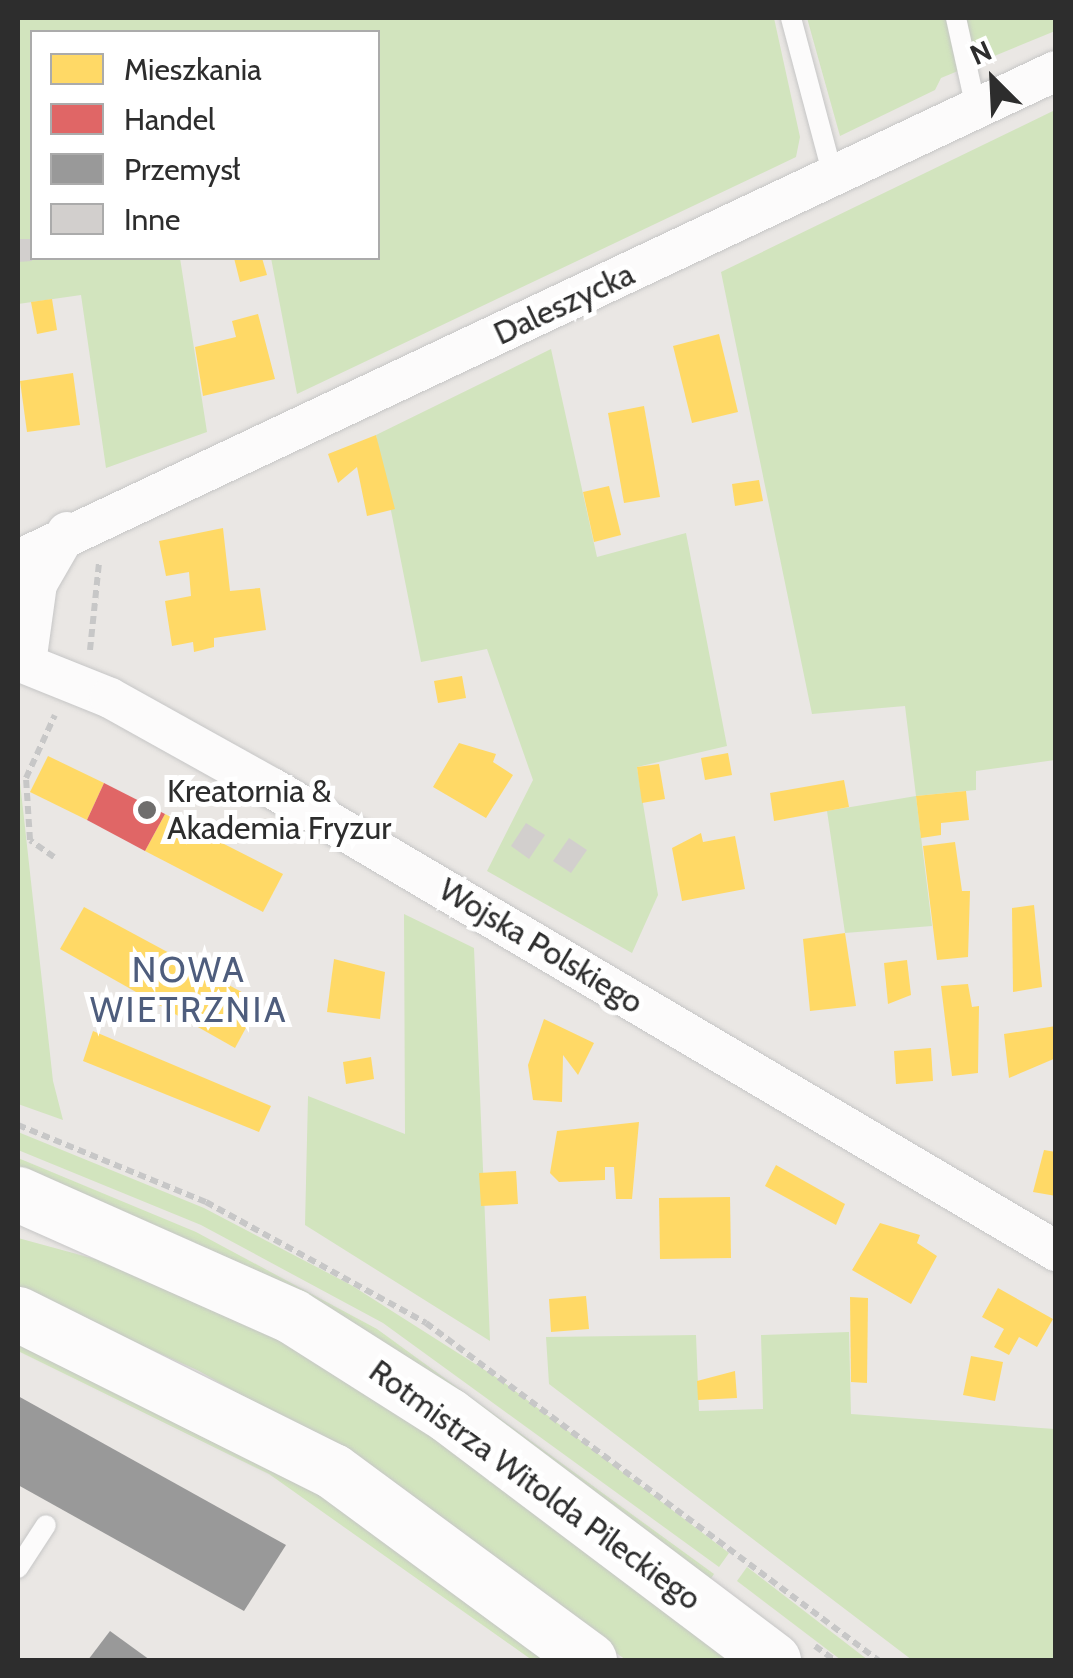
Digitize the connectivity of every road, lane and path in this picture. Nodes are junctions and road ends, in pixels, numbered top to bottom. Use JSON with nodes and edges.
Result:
{"nodes":[{"id":1,"x":791,"y":18,"type":"edge"},
{"id":2,"x":956,"y":18,"type":"edge"},
{"id":3,"x":1056,"y":71,"type":"edge"},
{"id":4,"x":976,"y":108,"type":"junction"},
{"id":5,"x":834,"y":180,"type":"junction"},
{"id":6,"x":85,"y":540,"type":"junction"},
{"id":7,"x":18,"y":560,"type":"edge"},
{"id":8,"x":80,"y":661,"type":"dead end"},
{"id":9,"x":22,"y":662,"type":"edge"},
{"id":10,"x":58,"y":704,"type":"dead end"},
{"id":11,"x":54,"y":857,"type":"dead end"},
{"id":12,"x":18,"y":1194,"type":"edge"},
{"id":13,"x":1056,"y":1251,"type":"edge"},
{"id":14,"x":18,"y":1314,"type":"edge"},
{"id":15,"x":46,"y":1525,"type":"dead end"},
{"id":16,"x":18,"y":1568,"type":"edge"},
{"id":17,"x":589,"y":1660,"type":"edge"},
{"id":18,"x":773,"y":1660,"type":"edge"}],
"edges":[{"from":1,"to":5,"type":"lane"},
{"from":2,"to":4,"type":"lane"},
{"from":3,"to":4,"type":"street","name":"Daleszycka"},
{"from":4,"to":5,"type":"street","name":"Daleszycka"},
{"from":5,"to":6,"type":"street","name":"Daleszycka"},
{"from":6,"to":7,"type":"street","name":"Daleszycka"},
{"from":6,"to":8,"type":"path"},
{"from":6,"to":9,"type":"street"},
{"from":9,"to":13,"type":"street","name":"Wojska Polskiego"},
{"from":10,"to":11,"type":"path"},
{"from":12,"to":18,"type":"main road","name":"Rotmistrza Witolda Pileckiego"},
{"from":14,"to":17,"type":"main road"},
{"from":15,"to":16,"type":"lane"}]}
